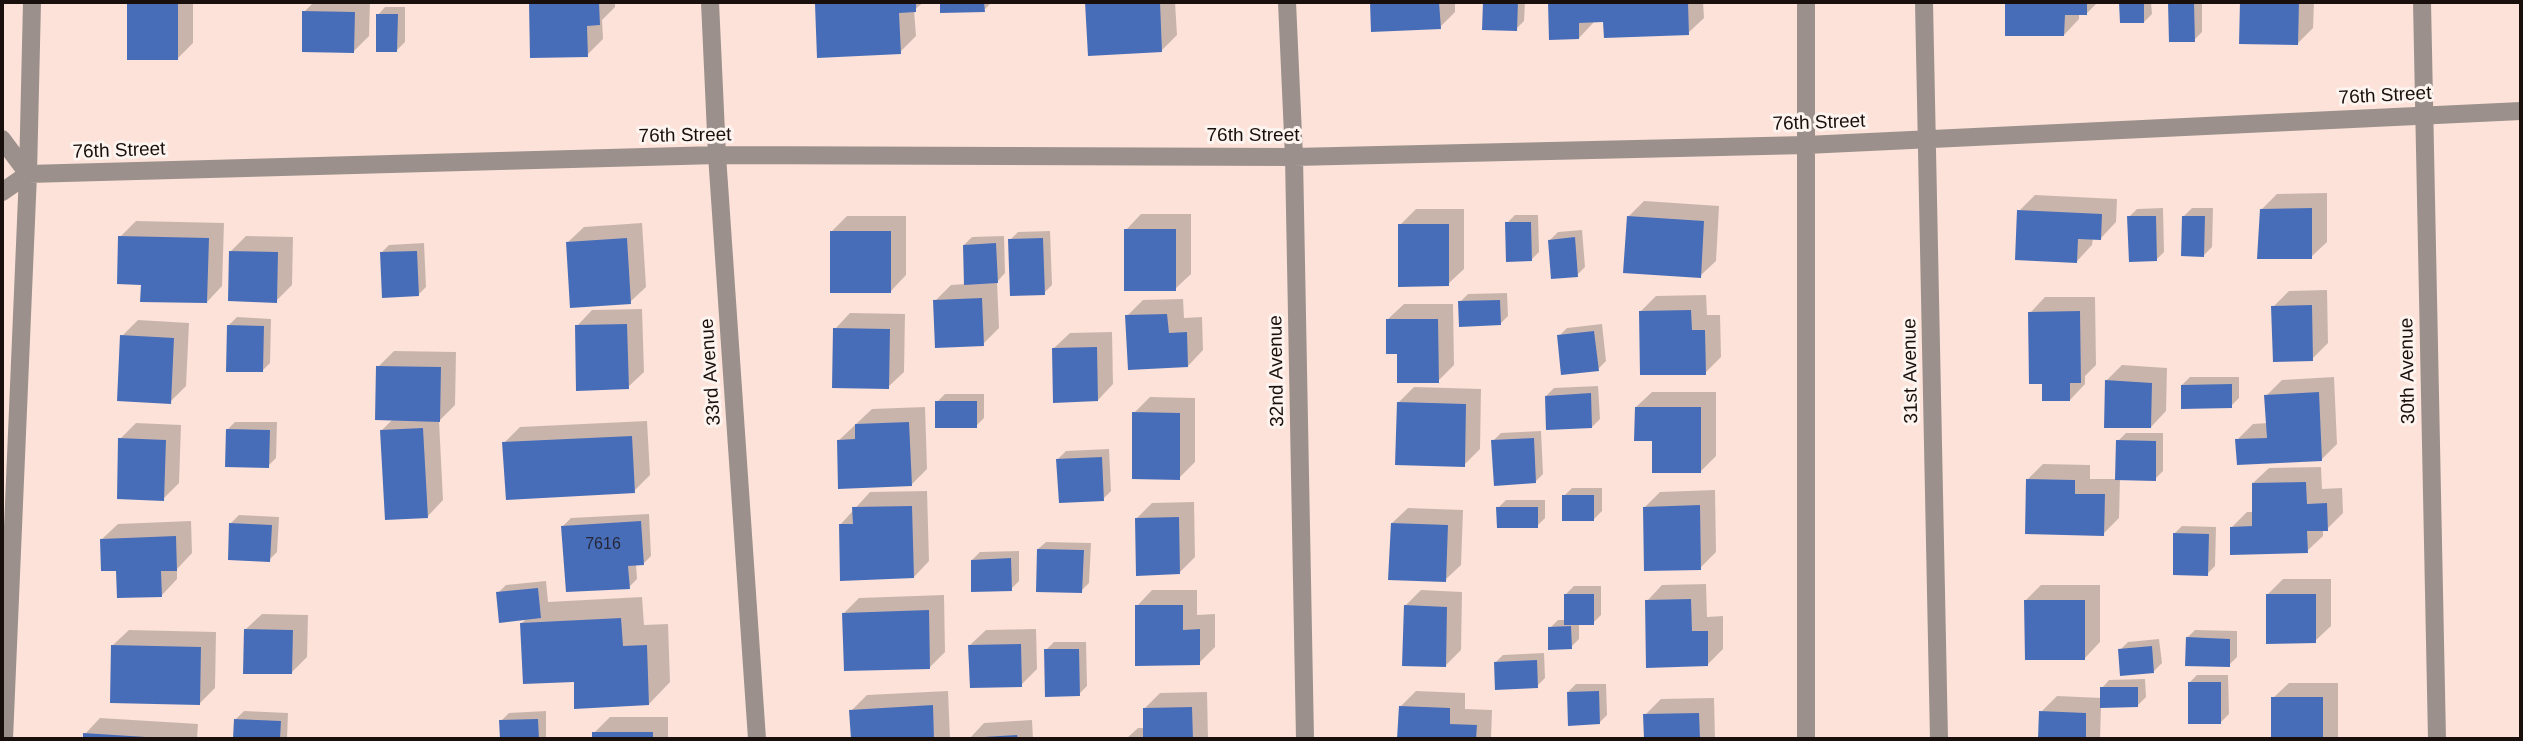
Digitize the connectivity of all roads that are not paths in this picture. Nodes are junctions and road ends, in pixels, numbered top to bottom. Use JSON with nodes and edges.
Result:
{"nodes":[{"id":1,"x":32,"y":2,"type":"edge"},
{"id":2,"x":710,"y":2,"type":"edge"},
{"id":3,"x":1287,"y":2,"type":"edge"},
{"id":4,"x":1806,"y":2,"type":"edge"},
{"id":5,"x":1924,"y":2,"type":"edge"},
{"id":6,"x":2422,"y":2,"type":"edge"},
{"id":7,"x":2521,"y":111,"type":"edge"},
{"id":8,"x":2424,"y":115,"type":"junction"},
{"id":9,"x":2,"y":139,"type":"edge"},
{"id":10,"x":1927,"y":139,"type":"junction"},
{"id":11,"x":1806,"y":145,"type":"junction"},
{"id":12,"x":718,"y":155,"type":"junction"},
{"id":13,"x":1294,"y":157,"type":"junction"},
{"id":14,"x":28,"y":174,"type":"junction"},
{"id":15,"x":2,"y":192,"type":"edge"},
{"id":16,"x":4,"y":739,"type":"edge"},
{"id":17,"x":757,"y":739,"type":"edge"},
{"id":18,"x":1305,"y":739,"type":"edge"},
{"id":19,"x":1806,"y":739,"type":"edge"},
{"id":20,"x":1939,"y":739,"type":"edge"},
{"id":21,"x":2437,"y":739,"type":"edge"}],
"edges":[{"from":1,"to":14,"type":"street"},
{"from":2,"to":12,"type":"street","name":"33rd Avenue"},
{"from":3,"to":13,"type":"street","name":"32nd Avenue"},
{"from":4,"to":11,"type":"street"},
{"from":5,"to":10,"type":"street","name":"31st Avenue"},
{"from":6,"to":8,"type":"street","name":"30th Avenue"},
{"from":7,"to":8,"type":"street","name":"76th Street"},
{"from":8,"to":10,"type":"street","name":"76th Street"},
{"from":8,"to":21,"type":"street","name":"30th Avenue"},
{"from":9,"to":14,"type":"street"},
{"from":10,"to":11,"type":"street","name":"76th Street"},
{"from":10,"to":20,"type":"street","name":"31st Avenue"},
{"from":11,"to":13,"type":"street","name":"76th Street"},
{"from":11,"to":19,"type":"street"},
{"from":12,"to":13,"type":"street","name":"76th Street"},
{"from":12,"to":14,"type":"street","name":"76th Street"},
{"from":12,"to":17,"type":"street","name":"33rd Avenue"},
{"from":13,"to":18,"type":"street","name":"32nd Avenue"},
{"from":14,"to":15,"type":"street"},
{"from":14,"to":16,"type":"street"}]}
